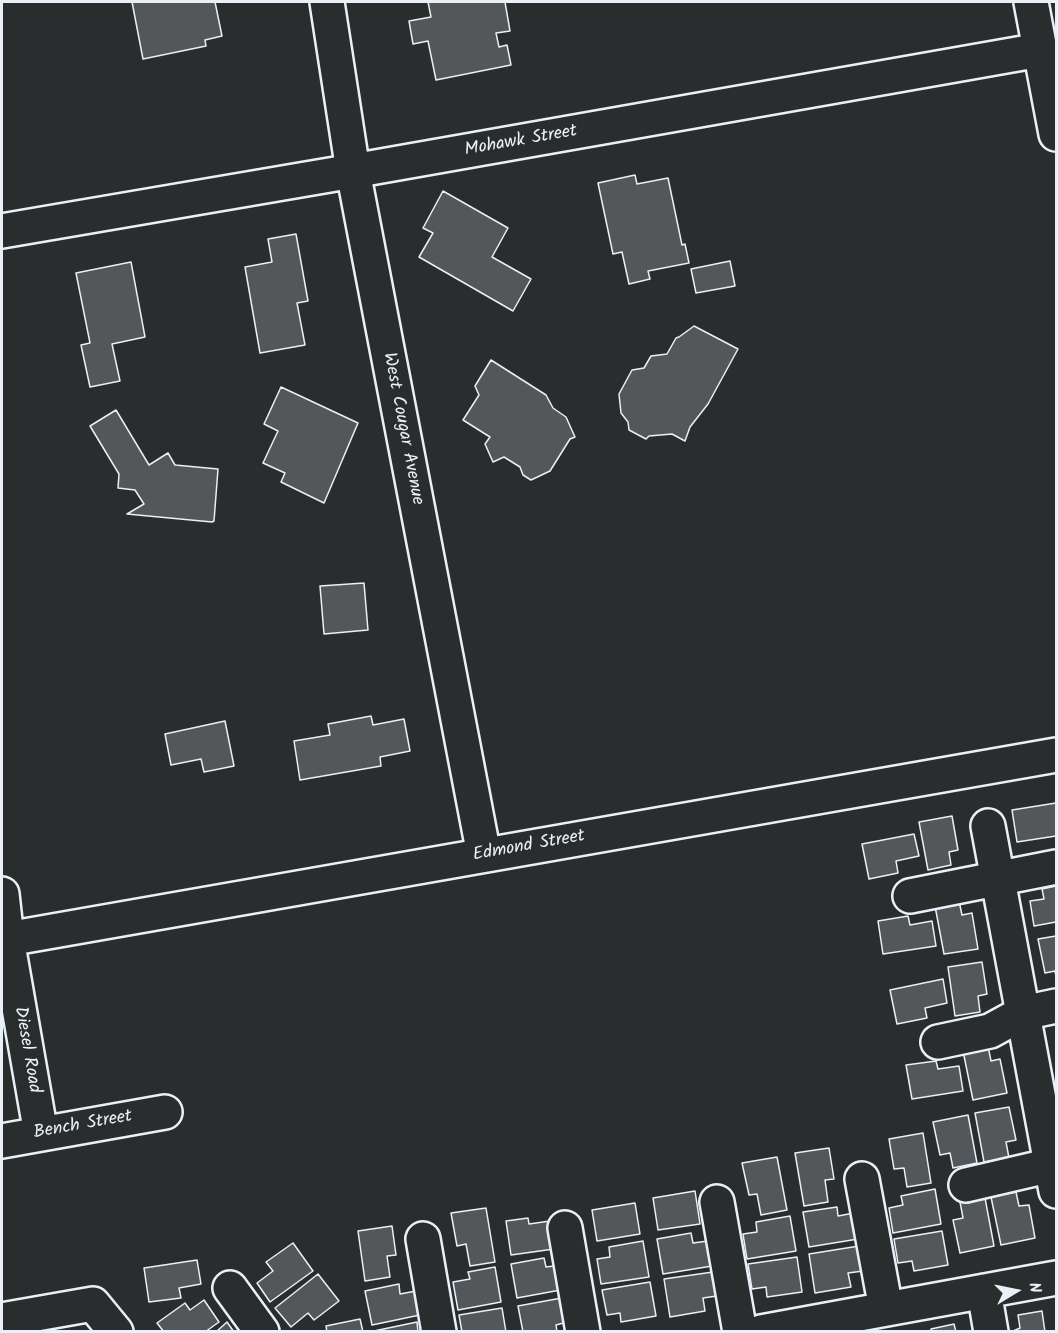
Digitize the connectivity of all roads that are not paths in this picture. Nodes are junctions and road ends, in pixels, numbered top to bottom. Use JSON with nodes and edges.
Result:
{"nodes":[{"id":1,"x":327,"y":2,"type":"edge"},
{"id":2,"x":1031,"y":2,"type":"edge"},
{"id":3,"x":1040,"y":50,"type":"junction"},
{"id":4,"x":1056,"y":134,"type":"edge"},
{"id":5,"x":353,"y":171,"type":"junction"},
{"id":6,"x":2,"y":231,"type":"edge"},
{"id":7,"x":1056,"y":755,"type":"edge"},
{"id":8,"x":987,"y":826,"type":"dead end"},
{"id":9,"x":484,"y":855,"type":"junction"},
{"id":10,"x":1056,"y":867,"type":"edge"},
{"id":11,"x":998,"y":879,"type":"junction"},
{"id":12,"x":2,"y":894,"type":"edge"},
{"id":13,"x":910,"y":896,"type":"dead end"},
{"id":14,"x":4,"y":939,"type":"edge"},
{"id":15,"x":1056,"y":1006,"type":"edge"},
{"id":16,"x":1023,"y":1013,"type":"junction"},
{"id":17,"x":938,"y":1042,"type":"dead end"},
{"id":18,"x":165,"y":1112,"type":"dead end"},
{"id":19,"x":41,"y":1134,"type":"junction"},
{"id":20,"x":2,"y":1141,"type":"edge"},
{"id":21,"x":1055,"y":1173,"type":"edge"},
{"id":22,"x":862,"y":1179,"type":"dead end"},
{"id":23,"x":966,"y":1185,"type":"dead end"},
{"id":24,"x":717,"y":1202,"type":"dead end"},
{"id":25,"x":565,"y":1228,"type":"dead end"},
{"id":26,"x":423,"y":1239,"type":"dead end"},
{"id":27,"x":1056,"y":1278,"type":"edge"},
{"id":28,"x":230,"y":1288,"type":"dead end"},
{"id":29,"x":984,"y":1291,"type":"junction"},
{"id":30,"x":870,"y":1318,"type":"edge"},
{"id":31,"x":7,"y":1324,"type":"edge"},
{"id":32,"x":116,"y":1332,"type":"edge"},
{"id":33,"x":262,"y":1332,"type":"edge"},
{"id":34,"x":439,"y":1332,"type":"edge"},
{"id":35,"x":583,"y":1332,"type":"edge"},
{"id":36,"x":740,"y":1332,"type":"edge"},
{"id":37,"x":761,"y":1332,"type":"edge"},
{"id":38,"x":991,"y":1332,"type":"edge"}],
"edges":[{"from":1,"to":5,"type":"street","name":"West Cougar Avenue"},
{"from":2,"to":3,"type":"street"},
{"from":3,"to":4,"type":"street"},
{"from":3,"to":5,"type":"street","name":"Mohawk Street"},
{"from":5,"to":6,"type":"street","name":"Mohawk Street"},
{"from":5,"to":9,"type":"street","name":"West Cougar Avenue"},
{"from":7,"to":9,"type":"street","name":"Edmond Street"},
{"from":8,"to":11,"type":"street"},
{"from":9,"to":14,"type":"street","name":"Edmond Street"},
{"from":10,"to":11,"type":"street"},
{"from":11,"to":13,"type":"street"},
{"from":11,"to":16,"type":"street"},
{"from":12,"to":14,"type":"street","name":"Diesel Road"},
{"from":14,"to":19,"type":"street","name":"Diesel Road"},
{"from":15,"to":16,"type":"street"},
{"from":16,"to":17,"type":"street"},
{"from":16,"to":21,"type":"street"},
{"from":18,"to":19,"type":"street","name":"Bench Street"},
{"from":19,"to":20,"type":"street","name":"Bench Street"},
{"from":21,"to":23,"type":"street"},
{"from":22,"to":30,"type":"street"},
{"from":24,"to":36,"type":"street"},
{"from":25,"to":35,"type":"street"},
{"from":26,"to":34,"type":"street"},
{"from":27,"to":29,"type":"street"},
{"from":28,"to":33,"type":"street"},
{"from":29,"to":30,"type":"street"},
{"from":29,"to":38,"type":"street"},
{"from":30,"to":37,"type":"street"},
{"from":31,"to":32,"type":"street"}]}
